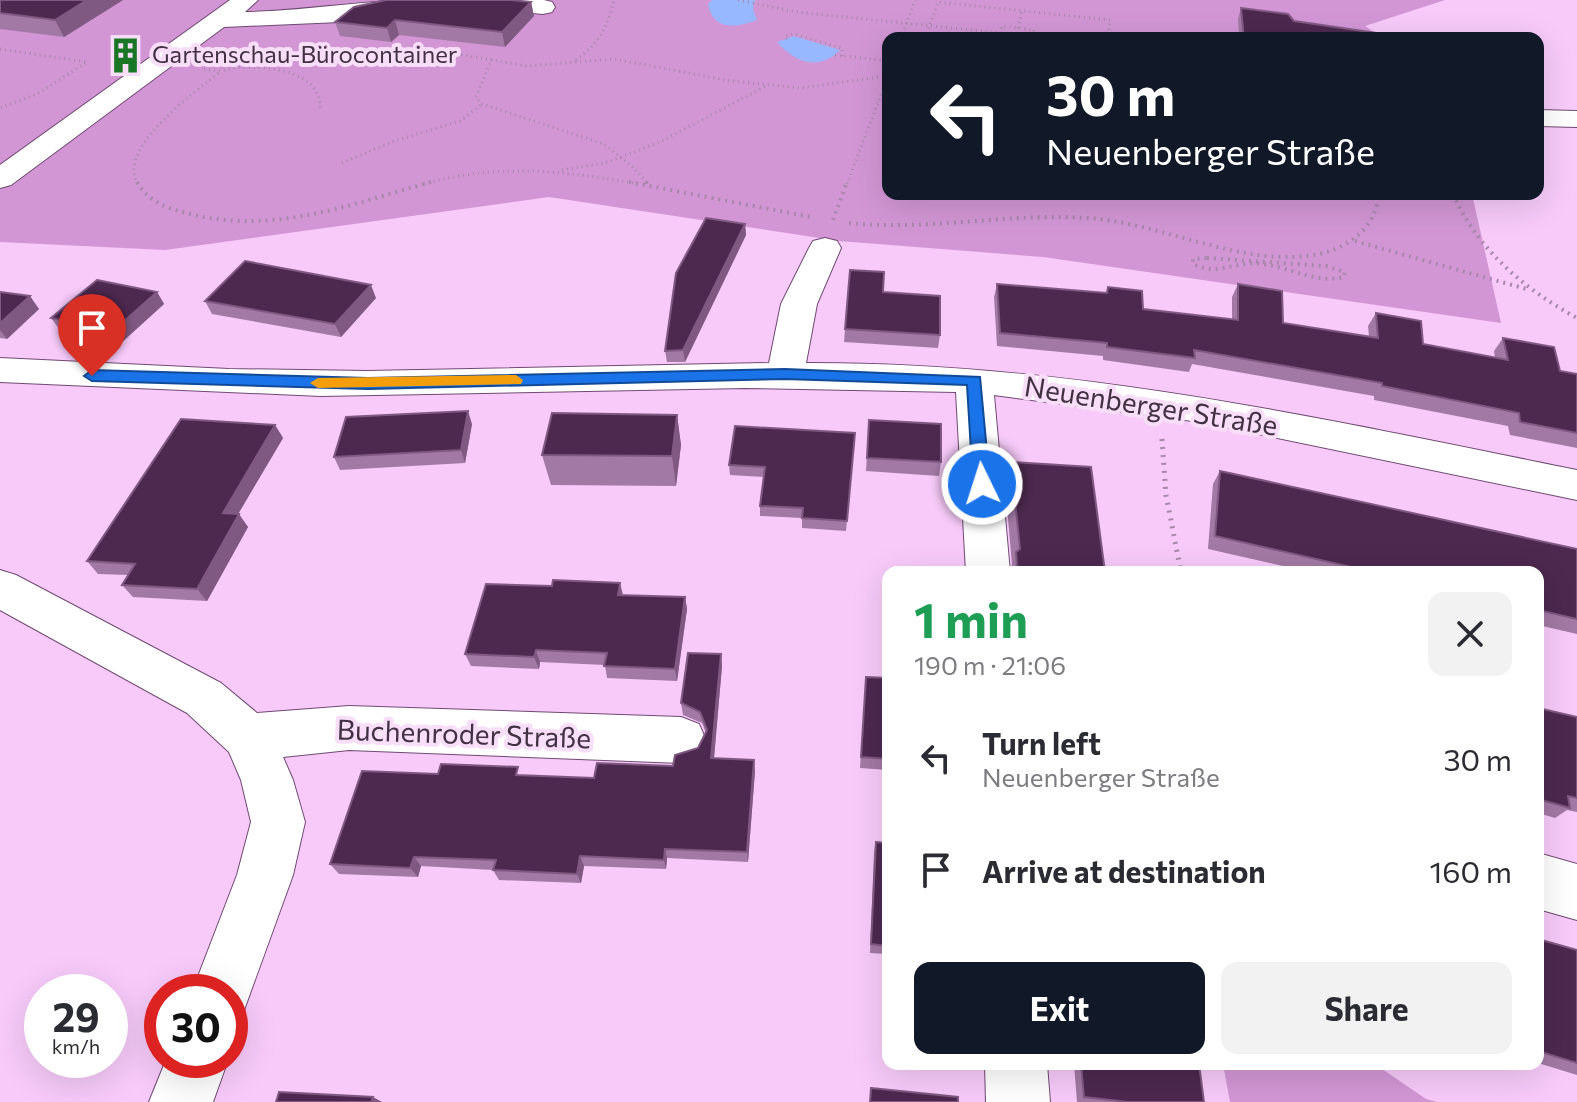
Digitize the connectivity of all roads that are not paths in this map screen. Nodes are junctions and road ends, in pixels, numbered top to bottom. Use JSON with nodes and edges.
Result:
{"nodes":[{"id":1,"x":411,"y":0,"type":"edge"},
{"id":2,"x":470,"y":0,"type":"edge"},
{"id":3,"x":235,"y":6,"type":"edge"},
{"id":4,"x":543,"y":7,"type":"dead end"},
{"id":5,"x":1544,"y":118,"type":"edge"},
{"id":6,"x":1577,"y":119,"type":"edge"},
{"id":7,"x":0,"y":179,"type":"edge"},
{"id":8,"x":829,"y":234,"type":"road end"},
{"id":9,"x":0,"y":370,"type":"edge"},
{"id":10,"x":785,"y":374,"type":"junction"},
{"id":11,"x":974,"y":380,"type":"junction"},
{"id":12,"x":1577,"y":485,"type":"edge"},
{"id":13,"x":988,"y":566,"type":"edge"},
{"id":14,"x":0,"y":588,"type":"edge"},
{"id":15,"x":248,"y":737,"type":"junction"},
{"id":16,"x":681,"y":740,"type":"dead end"},
{"id":17,"x":1544,"y":883,"type":"edge"},
{"id":18,"x":1577,"y":892,"type":"edge"},
{"id":19,"x":229,"y":974,"type":"edge"},
{"id":20,"x":1016,"y":1070,"type":"edge"},
{"id":21,"x":190,"y":1078,"type":"edge"},
{"id":22,"x":181,"y":1102,"type":"edge"},
{"id":23,"x":1018,"y":1102,"type":"edge"}],
"edges":[{"from":1,"to":3,"type":"street"},
{"from":2,"to":4,"type":"street"},
{"from":3,"to":7,"type":"street"},
{"from":5,"to":6,"type":"street"},
{"from":8,"to":10,"type":"street"},
{"from":9,"to":10,"type":"street","name":"Neuenberger Straße"},
{"from":10,"to":11,"type":"street","name":"Neuenberger Straße"},
{"from":11,"to":12,"type":"street","name":"Neuenberger Straße"},
{"from":11,"to":13,"type":"street"},
{"from":14,"to":15,"type":"street"},
{"from":15,"to":16,"type":"street","name":"Buchenroder Straße"},
{"from":15,"to":19,"type":"street"},
{"from":17,"to":18,"type":"street"},
{"from":20,"to":23,"type":"street"},
{"from":21,"to":22,"type":"street"}]}
